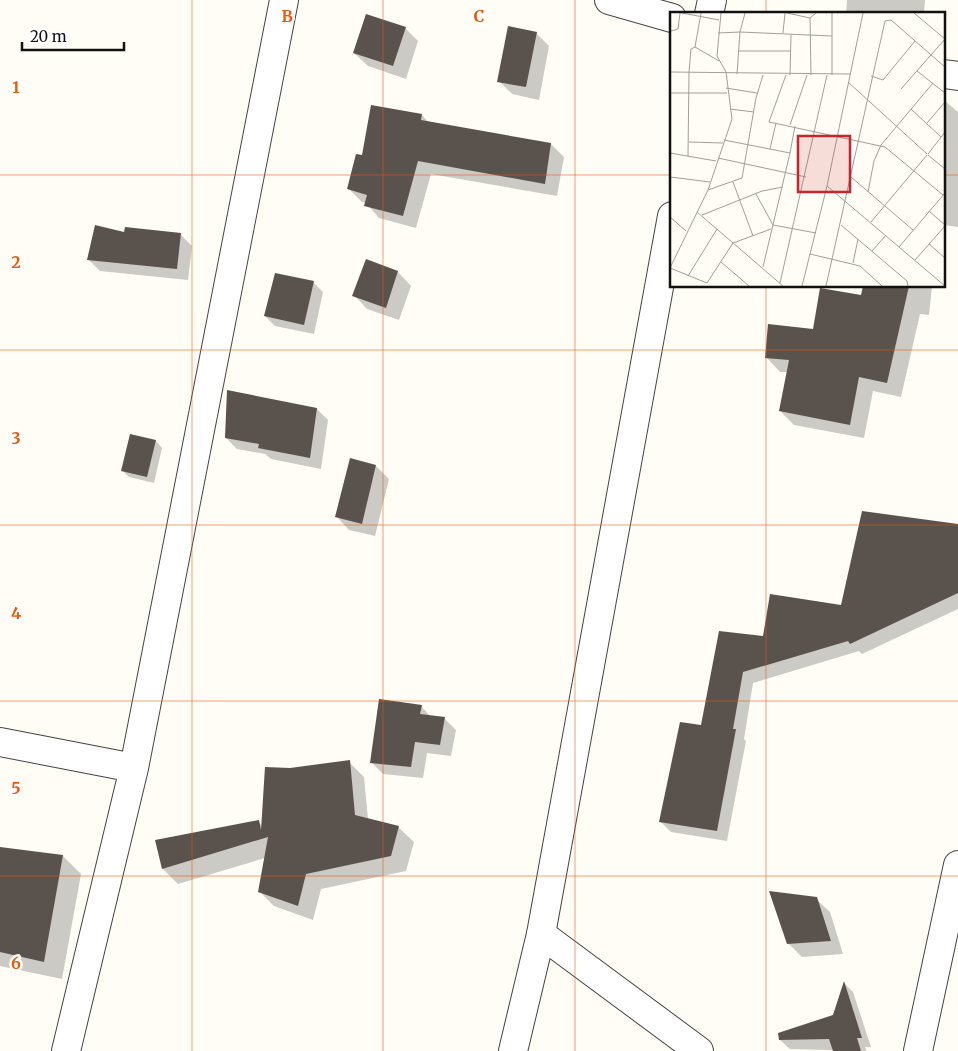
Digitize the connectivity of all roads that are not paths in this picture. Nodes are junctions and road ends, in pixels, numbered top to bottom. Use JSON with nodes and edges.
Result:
{"nodes":[{"id":1,"x":284,"y":0,"type":"edge"},
{"id":2,"x":609,"y":0,"type":"edge"},
{"id":3,"x":670,"y":17,"type":"edge"},
{"id":4,"x":670,"y":227,"type":"edge"},
{"id":5,"x":0,"y":742,"type":"edge"},
{"id":6,"x":134,"y":768,"type":"junction"},
{"id":7,"x":958,"y":865,"type":"edge"},
{"id":8,"x":541,"y":934,"type":"junction"},
{"id":9,"x":66,"y":1051,"type":"edge"},
{"id":10,"x":513,"y":1051,"type":"edge"},
{"id":11,"x":699,"y":1051,"type":"edge"},
{"id":12,"x":918,"y":1051,"type":"edge"}],
"edges":[{"from":1,"to":6,"type":"street"},
{"from":2,"to":3,"type":"street"},
{"from":4,"to":8,"type":"street"},
{"from":5,"to":6,"type":"street"},
{"from":6,"to":9,"type":"street"},
{"from":7,"to":12,"type":"street"},
{"from":8,"to":10,"type":"street"},
{"from":8,"to":11,"type":"street"}]}
